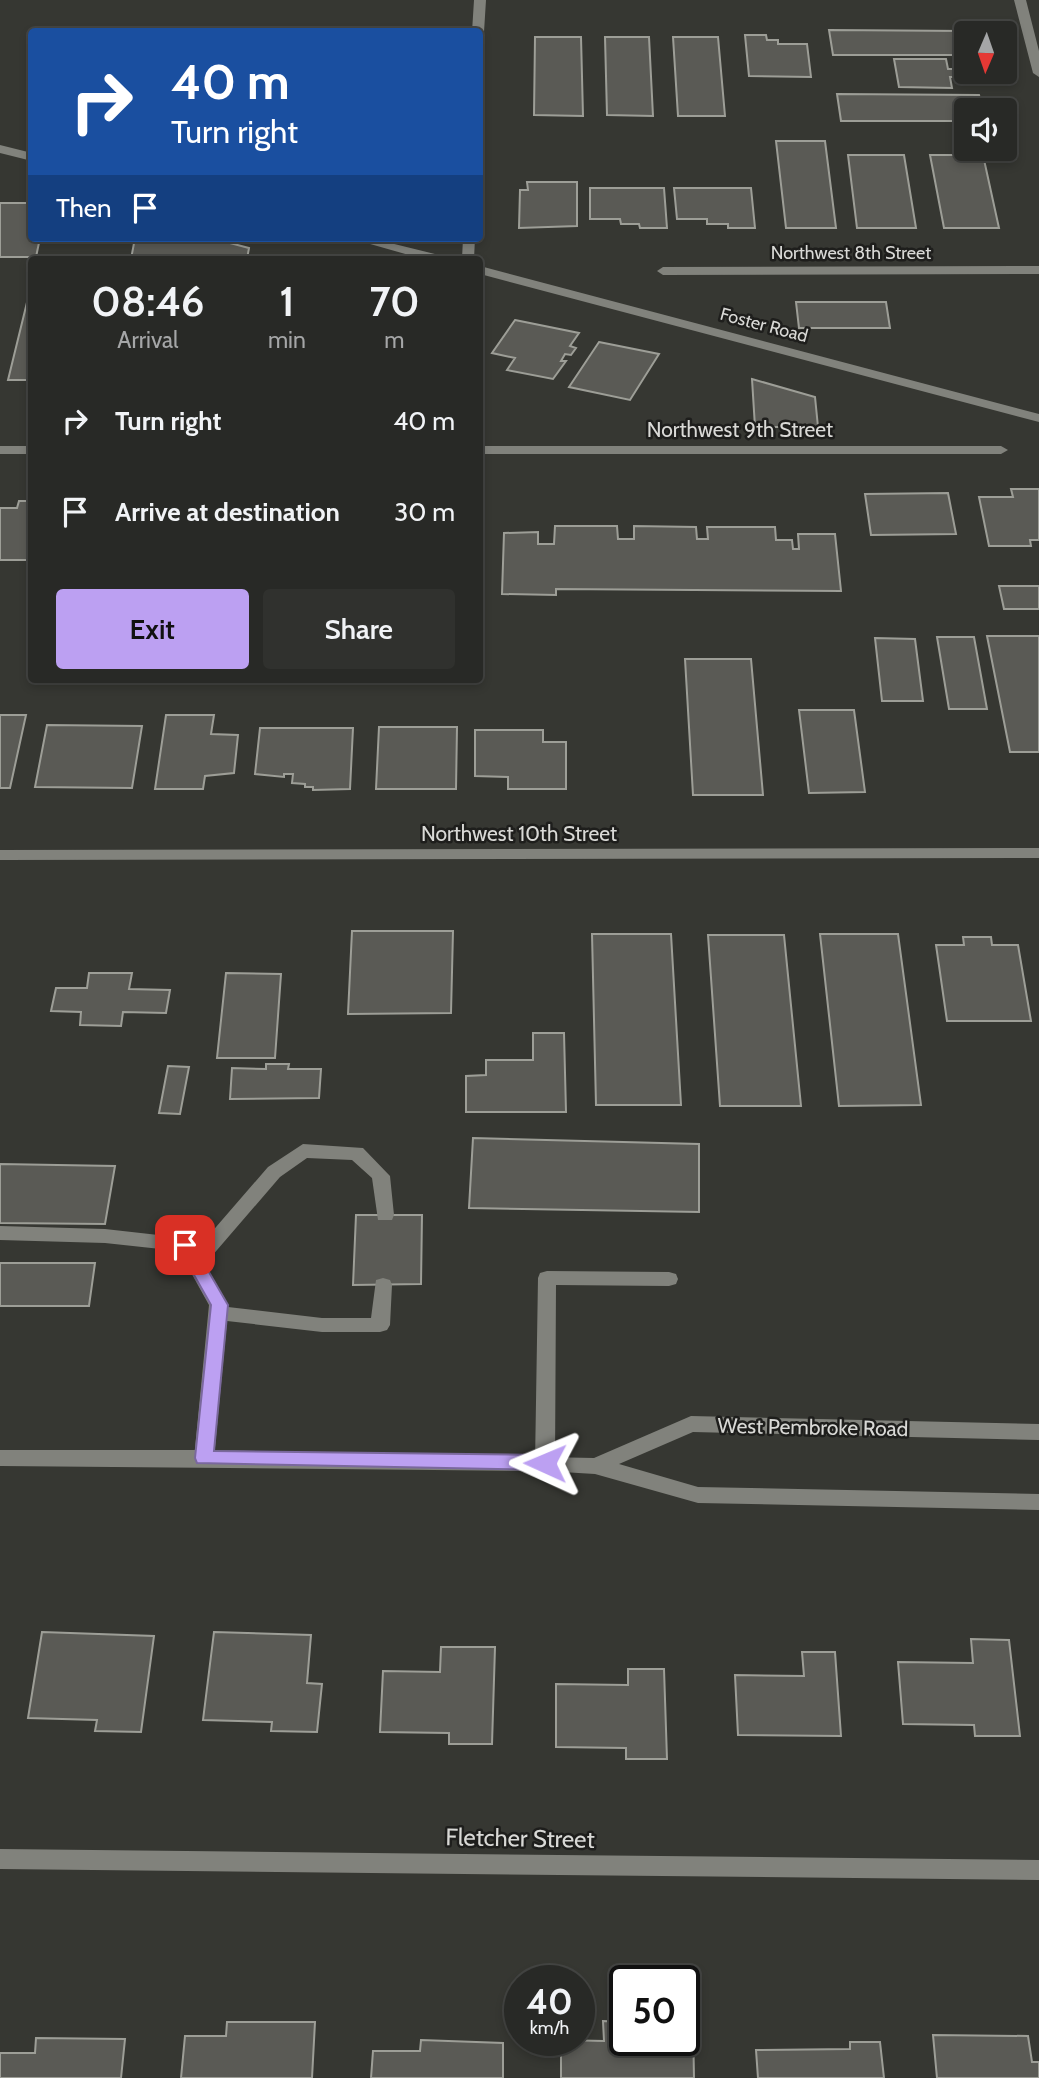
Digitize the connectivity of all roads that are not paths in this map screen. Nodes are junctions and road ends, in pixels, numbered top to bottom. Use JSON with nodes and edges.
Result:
{"nodes":[{"id":1,"x":480,"y":0,"type":"edge"},
{"id":2,"x":1020,"y":0,"type":"edge"},
{"id":3,"x":478,"y":28,"type":"edge"},
{"id":4,"x":1039,"y":73,"type":"edge"},
{"id":5,"x":0,"y":149,"type":"edge"},
{"id":6,"x":28,"y":156,"type":"edge"},
{"id":7,"x":371,"y":242,"type":"edge"},
{"id":8,"x":426,"y":256,"type":"edge"},
{"id":9,"x":1039,"y":270,"type":"edge"},
{"id":10,"x":483,"y":271,"type":"edge"},
{"id":11,"x":663,"y":271,"type":"dead end"},
{"id":12,"x":1039,"y":418,"type":"edge"},
{"id":13,"x":0,"y":450,"type":"edge"},
{"id":14,"x":28,"y":450,"type":"edge"},
{"id":15,"x":483,"y":450,"type":"edge"},
{"id":16,"x":1001,"y":450,"type":"dead end"},
{"id":17,"x":1039,"y":853,"type":"edge"},
{"id":18,"x":0,"y":855,"type":"edge"},
{"id":19,"x":385,"y":1215,"type":"dead end"},
{"id":20,"x":0,"y":1233,"type":"edge"},
{"id":21,"x":195,"y":1263,"type":"junction"},
{"id":22,"x":669,"y":1279,"type":"dead end"},
{"id":23,"x":383,"y":1285,"type":"dead end"},
{"id":24,"x":218,"y":1313,"type":"junction"},
{"id":25,"x":1039,"y":1432,"type":"edge"},
{"id":26,"x":0,"y":1458,"type":"edge"},
{"id":27,"x":204,"y":1458,"type":"junction"},
{"id":28,"x":545,"y":1463,"type":"junction"},
{"id":29,"x":595,"y":1466,"type":"junction"},
{"id":30,"x":1039,"y":1502,"type":"edge"},
{"id":31,"x":0,"y":1859,"type":"edge"},
{"id":32,"x":1039,"y":1870,"type":"edge"}],
"edges":[{"from":1,"to":3,"type":"street"},
{"from":2,"to":4,"type":"street"},
{"from":5,"to":6,"type":"street"},
{"from":7,"to":8,"type":"street"},
{"from":9,"to":11,"type":"street","name":"Northwest 8th Street"},
{"from":10,"to":12,"type":"street","name":"Foster Road"},
{"from":13,"to":14,"type":"street"},
{"from":15,"to":16,"type":"street","name":"Northwest 9th Street"},
{"from":17,"to":18,"type":"street","name":"Northwest 10th Street"},
{"from":19,"to":21,"type":"street"},
{"from":20,"to":21,"type":"street"},
{"from":21,"to":24,"type":"street"},
{"from":22,"to":28,"type":"street"},
{"from":23,"to":24,"type":"street"},
{"from":24,"to":27,"type":"street"},
{"from":25,"to":29,"type":"street","name":"West Pembroke Road"},
{"from":26,"to":27,"type":"street","name":"West Pembroke Road"},
{"from":27,"to":28,"type":"street","name":"West Pembroke Road"},
{"from":28,"to":29,"type":"street","name":"West Pembroke Road"},
{"from":29,"to":30,"type":"street","name":"West Pembroke Road"},
{"from":31,"to":32,"type":"street","name":"Fletcher Street"}]}
